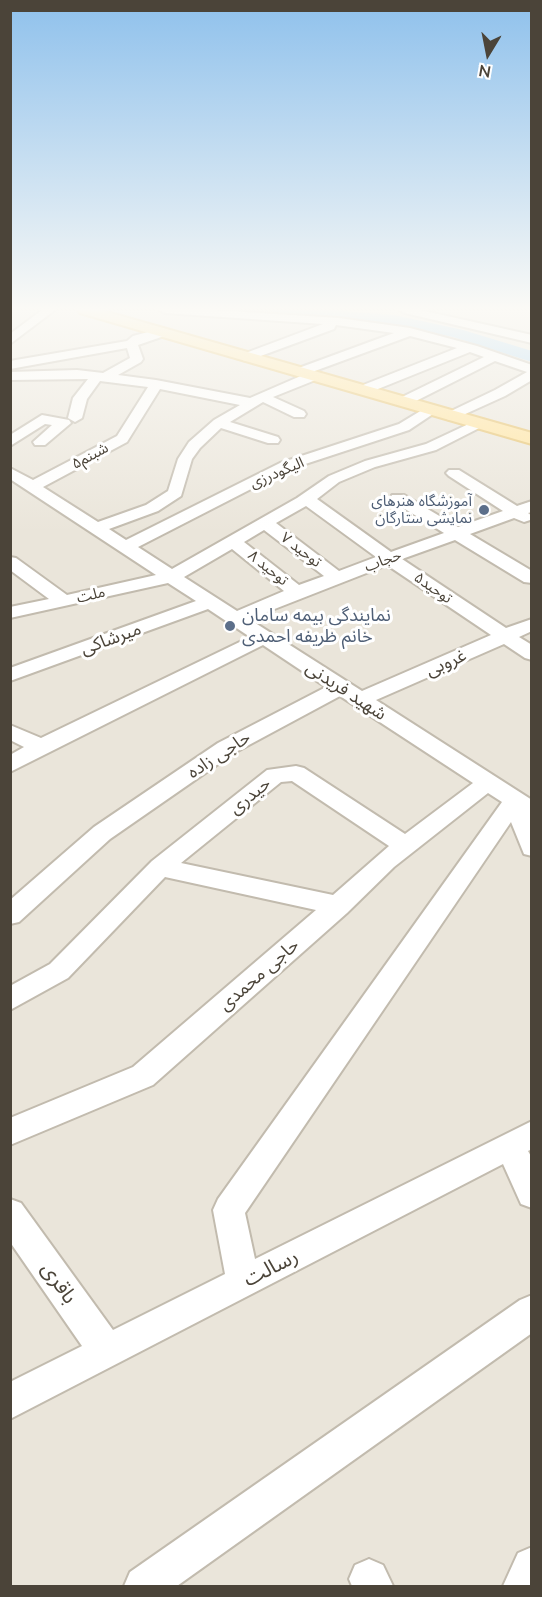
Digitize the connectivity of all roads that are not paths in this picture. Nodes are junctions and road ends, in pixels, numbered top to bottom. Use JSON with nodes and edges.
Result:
{"nodes":[{"id":1,"x":156,"y":384,"type":"edge"},
{"id":2,"x":93,"y":385,"type":"edge"},
{"id":3,"x":159,"y":385,"type":"edge"},
{"id":4,"x":287,"y":385,"type":"edge"},
{"id":5,"x":344,"y":385,"type":"edge"},
{"id":6,"x":377,"y":385,"type":"edge"},
{"id":7,"x":438,"y":385,"type":"edge"},
{"id":8,"x":514,"y":385,"type":"edge"},
{"id":9,"x":363,"y":390,"type":"junction"},
{"id":10,"x":258,"y":400,"type":"junction"},
{"id":11,"x":403,"y":402,"type":"junction"},
{"id":12,"x":432,"y":410,"type":"junction"},
{"id":13,"x":299,"y":414,"type":"dead end"},
{"id":14,"x":452,"y":416,"type":"junction"},
{"id":15,"x":75,"y":418,"type":"dead end"},
{"id":16,"x":219,"y":423,"type":"junction"},
{"id":17,"x":480,"y":424,"type":"junction"},
{"id":18,"x":527,"y":434,"type":"edge"},
{"id":19,"x":273,"y":440,"type":"dead end"},
{"id":20,"x":40,"y":441,"type":"dead end"},
{"id":21,"x":10,"y":442,"type":"edge"},
{"id":22,"x":10,"y":472,"type":"edge"},
{"id":23,"x":454,"y":473,"type":"dead end"},
{"id":24,"x":33,"y":486,"type":"junction"},
{"id":25,"x":307,"y":498,"type":"junction"},
{"id":26,"x":398,"y":498,"type":"dead end"},
{"id":27,"x":524,"y":509,"type":"edge"},
{"id":28,"x":531,"y":521,"type":"edge"},
{"id":29,"x":265,"y":523,"type":"junction"},
{"id":30,"x":97,"y":528,"type":"junction"},
{"id":31,"x":458,"y":533,"type":"junction"},
{"id":32,"x":238,"y":545,"type":"dead end"},
{"id":33,"x":125,"y":547,"type":"junction"},
{"id":34,"x":390,"y":559,"type":"junction"},
{"id":35,"x":10,"y":562,"type":"edge"},
{"id":36,"x":171,"y":577,"type":"junction"},
{"id":37,"x":337,"y":578,"type":"junction"},
{"id":38,"x":530,"y":578,"type":"edge"},
{"id":39,"x":297,"y":592,"type":"junction"},
{"id":40,"x":64,"y":601,"type":"junction"},
{"id":41,"x":211,"y":603,"type":"junction"},
{"id":42,"x":10,"y":613,"type":"edge"},
{"id":43,"x":235,"y":618,"type":"junction"},
{"id":44,"x":531,"y":624,"type":"edge"},
{"id":45,"x":264,"y":637,"type":"junction"},
{"id":46,"x":504,"y":637,"type":"junction"},
{"id":47,"x":531,"y":654,"type":"edge"},
{"id":48,"x":10,"y":675,"type":"edge"},
{"id":49,"x":341,"y":687,"type":"junction"},
{"id":50,"x":360,"y":700,"type":"junction"},
{"id":51,"x":10,"y":732,"type":"edge"},
{"id":52,"x":41,"y":746,"type":"junction"},
{"id":53,"x":10,"y":765,"type":"edge"},
{"id":54,"x":487,"y":783,"type":"junction"},
{"id":55,"x":526,"y":802,"type":"edge"},
{"id":56,"x":407,"y":847,"type":"junction"},
{"id":57,"x":531,"y":848,"type":"edge"},
{"id":58,"x":160,"y":867,"type":"junction"},
{"id":59,"x":338,"y":906,"type":"junction"},
{"id":60,"x":10,"y":915,"type":"edge"},
{"id":61,"x":10,"y":999,"type":"edge"},
{"id":62,"x":10,"y":1132,"type":"edge"},
{"id":63,"x":521,"y":1140,"type":"edge"},
{"id":64,"x":531,"y":1193,"type":"edge"},
{"id":65,"x":10,"y":1214,"type":"edge"},
{"id":66,"x":243,"y":1282,"type":"junction"},
{"id":67,"x":531,"y":1312,"type":"edge"},
{"id":68,"x":107,"y":1352,"type":"junction"},
{"id":69,"x":10,"y":1401,"type":"edge"},
{"id":70,"x":531,"y":1567,"type":"edge"},
{"id":71,"x":144,"y":1587,"type":"edge"},
{"id":72,"x":523,"y":1587,"type":"edge"}],
"edges":[{"from":1,"to":24,"type":"street","name":"شبنم۵"},
{"from":2,"to":15,"type":"street"},
{"from":3,"to":10,"type":"street"},
{"from":4,"to":10,"type":"street"},
{"from":5,"to":9,"type":"main road"},
{"from":6,"to":9,"type":"street"},
{"from":7,"to":11,"type":"street"},
{"from":8,"to":14,"type":"street"},
{"from":9,"to":11,"type":"main road"},
{"from":10,"to":13,"type":"street"},
{"from":10,"to":16,"type":"street"},
{"from":11,"to":12,"type":"main road"},
{"from":12,"to":14,"type":"main road"},
{"from":12,"to":33,"type":"street","name":"الیگودرزی"},
{"from":14,"to":17,"type":"main road"},
{"from":16,"to":19,"type":"street"},
{"from":16,"to":30,"type":"street"},
{"from":17,"to":18,"type":"main road"},
{"from":17,"to":25,"type":"street","name":"ملت"},
{"from":20,"to":21,"type":"street"},
{"from":22,"to":24,"type":"street","name":"شهید فریدنی"},
{"from":23,"to":27,"type":"street"},
{"from":24,"to":30,"type":"street","name":"شهید فریدنی"},
{"from":25,"to":29,"type":"street","name":"ملت"},
{"from":25,"to":34,"type":"street","name":"توحید۵"},
{"from":26,"to":31,"type":"street"},
{"from":27,"to":28,"type":"street"},
{"from":27,"to":31,"type":"street","name":"حجاب"},
{"from":29,"to":36,"type":"street","name":"ملت"},
{"from":29,"to":37,"type":"street","name":"توحید ۷"},
{"from":30,"to":33,"type":"street","name":"شهید فریدنی"},
{"from":31,"to":34,"type":"street","name":"حجاب"},
{"from":31,"to":38,"type":"street"},
{"from":32,"to":39,"type":"street","name":"توحید ۸"},
{"from":33,"to":36,"type":"street","name":"شهید فریدنی"},
{"from":34,"to":37,"type":"street","name":"حجاب"},
{"from":34,"to":46,"type":"street","name":"توحید۵"},
{"from":35,"to":40,"type":"street"},
{"from":36,"to":40,"type":"street","name":"ملت"},
{"from":36,"to":41,"type":"street","name":"شهید فریدنی"},
{"from":37,"to":39,"type":"street","name":"حجاب"},
{"from":39,"to":43,"type":"street","name":"حجاب"},
{"from":40,"to":42,"type":"street","name":"ملت"},
{"from":41,"to":43,"type":"street","name":"شهید فریدنی"},
{"from":41,"to":48,"type":"street","name":"میرشاکی"},
{"from":43,"to":45,"type":"street","name":"شهید فریدنی"},
{"from":44,"to":46,"type":"street","name":"غروبی"},
{"from":45,"to":49,"type":"street","name":"شهید فریدنی"},
{"from":45,"to":52,"type":"street"},
{"from":46,"to":47,"type":"street","name":"توحید۵"},
{"from":46,"to":50,"type":"street","name":"غروبی"},
{"from":49,"to":50,"type":"street","name":"شهید فریدنی"},
{"from":49,"to":60,"type":"street","name":"حاجی زاده"},
{"from":50,"to":54,"type":"street","name":"شهید فریدنی"},
{"from":51,"to":52,"type":"street"},
{"from":52,"to":53,"type":"street"},
{"from":54,"to":55,"type":"street","name":"شهید فریدنی"},
{"from":54,"to":56,"type":"street","name":"حاجی محمدی"},
{"from":55,"to":57,"type":"street"},
{"from":55,"to":66,"type":"street"},
{"from":56,"to":58,"type":"street","name":"حیدری"},
{"from":56,"to":59,"type":"street","name":"حاجی محمدی"},
{"from":58,"to":59,"type":"street"},
{"from":58,"to":61,"type":"street","name":"حیدری"},
{"from":59,"to":62,"type":"street","name":"حاجی محمدی"},
{"from":63,"to":64,"type":"street"},
{"from":63,"to":66,"type":"street","name":"رسالت"},
{"from":65,"to":68,"type":"street","name":"باقری"},
{"from":66,"to":68,"type":"street","name":"رسالت"},
{"from":67,"to":71,"type":"street"},
{"from":68,"to":69,"type":"street","name":"رسالت"},
{"from":70,"to":72,"type":"street"}]}
